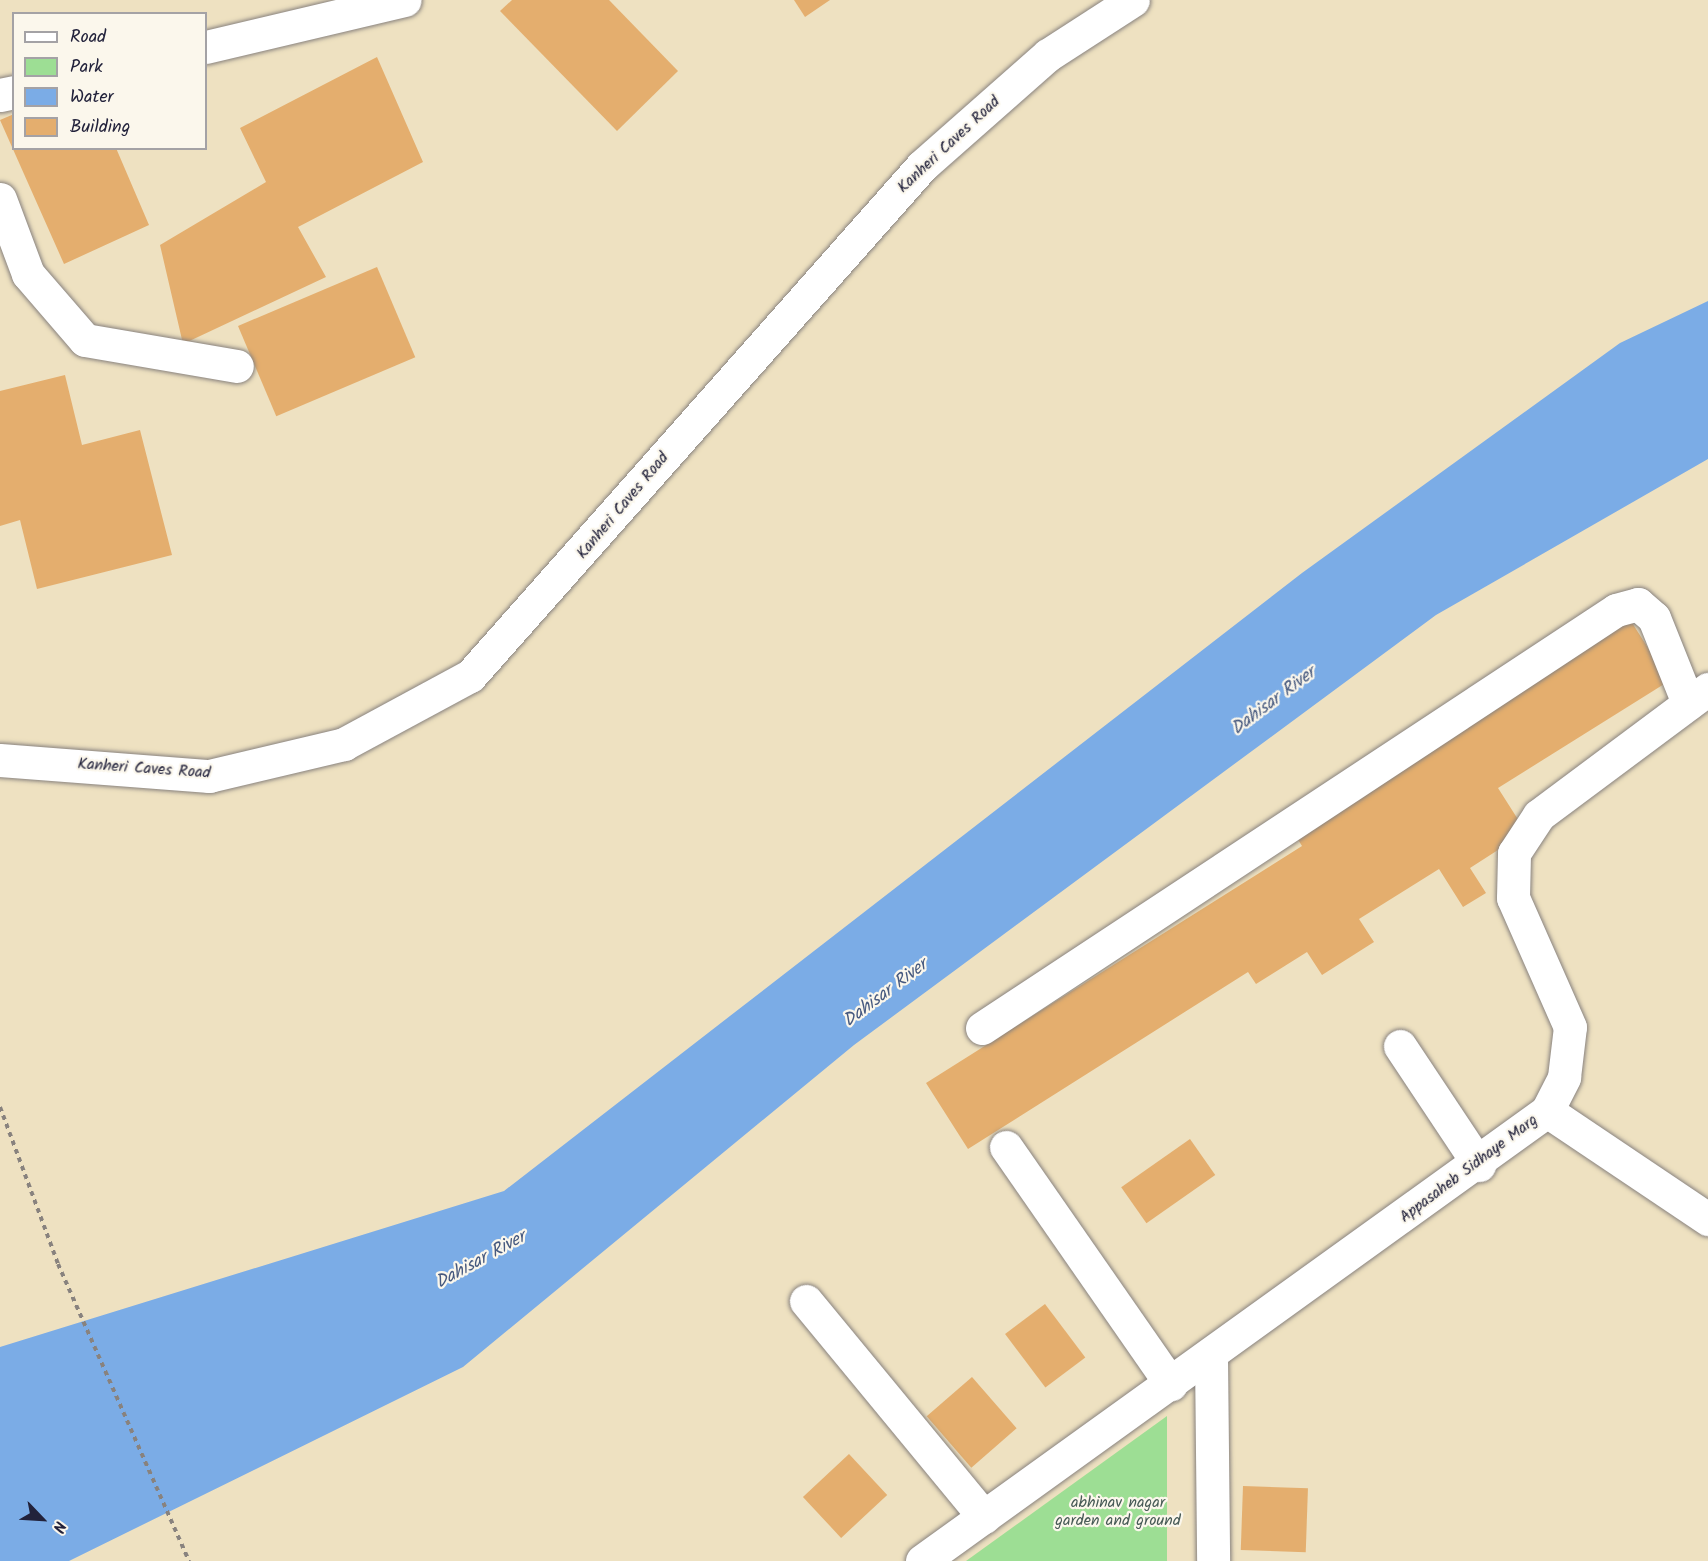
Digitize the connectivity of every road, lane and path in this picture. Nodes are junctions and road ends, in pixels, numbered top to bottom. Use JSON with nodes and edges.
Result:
{"nodes":[{"id":1,"x":405,"y":0,"type":"edge"},
{"id":2,"x":1132,"y":0,"type":"edge"},
{"id":3,"x":207,"y":47,"type":"edge"},
{"id":4,"x":0,"y":199,"type":"edge"},
{"id":5,"x":237,"y":366,"type":"dead end"},
{"id":6,"x":1698,"y":696,"type":"edge"},
{"id":7,"x":0,"y":760,"type":"edge"},
{"id":8,"x":982,"y":1028,"type":"dead end"},
{"id":9,"x":1400,"y":1046,"type":"dead end"},
{"id":10,"x":0,"y":1107,"type":"edge"},
{"id":11,"x":1546,"y":1111,"type":"junction"},
{"id":12,"x":1006,"y":1147,"type":"dead end"},
{"id":13,"x":1479,"y":1165,"type":"junction"},
{"id":14,"x":1708,"y":1219,"type":"edge"},
{"id":15,"x":806,"y":1301,"type":"dead end"},
{"id":16,"x":1192,"y":1369,"type":"junction"},
{"id":17,"x":984,"y":1517,"type":"junction"},
{"id":18,"x":189,"y":1561,"type":"edge"},
{"id":19,"x":922,"y":1561,"type":"edge"},
{"id":20,"x":1190,"y":1561,"type":"edge"},
{"id":21,"x":1213,"y":1561,"type":"edge"}],
"edges":[{"from":1,"to":3,"type":"street"},
{"from":2,"to":7,"type":"street","name":"Kanheri Caves Road"},
{"from":4,"to":5,"type":"street"},
{"from":6,"to":8,"type":"street"},
{"from":6,"to":11,"type":"street","name":"Appasaheb Sidhaye Marg"},
{"from":9,"to":13,"type":"street"},
{"from":10,"to":18,"type":"path"},
{"from":11,"to":13,"type":"street","name":"Appasaheb Sidhaye Marg"},
{"from":11,"to":14,"type":"street"},
{"from":12,"to":16,"type":"street"},
{"from":13,"to":16,"type":"street","name":"Appasaheb Sidhaye Marg"},
{"from":15,"to":17,"type":"street"},
{"from":16,"to":17,"type":"street","name":"Appasaheb Sidhaye Marg"},
{"from":16,"to":20,"type":"street"},
{"from":16,"to":21,"type":"street"},
{"from":17,"to":19,"type":"street","name":"Appasaheb Sidhaye Marg"}]}
